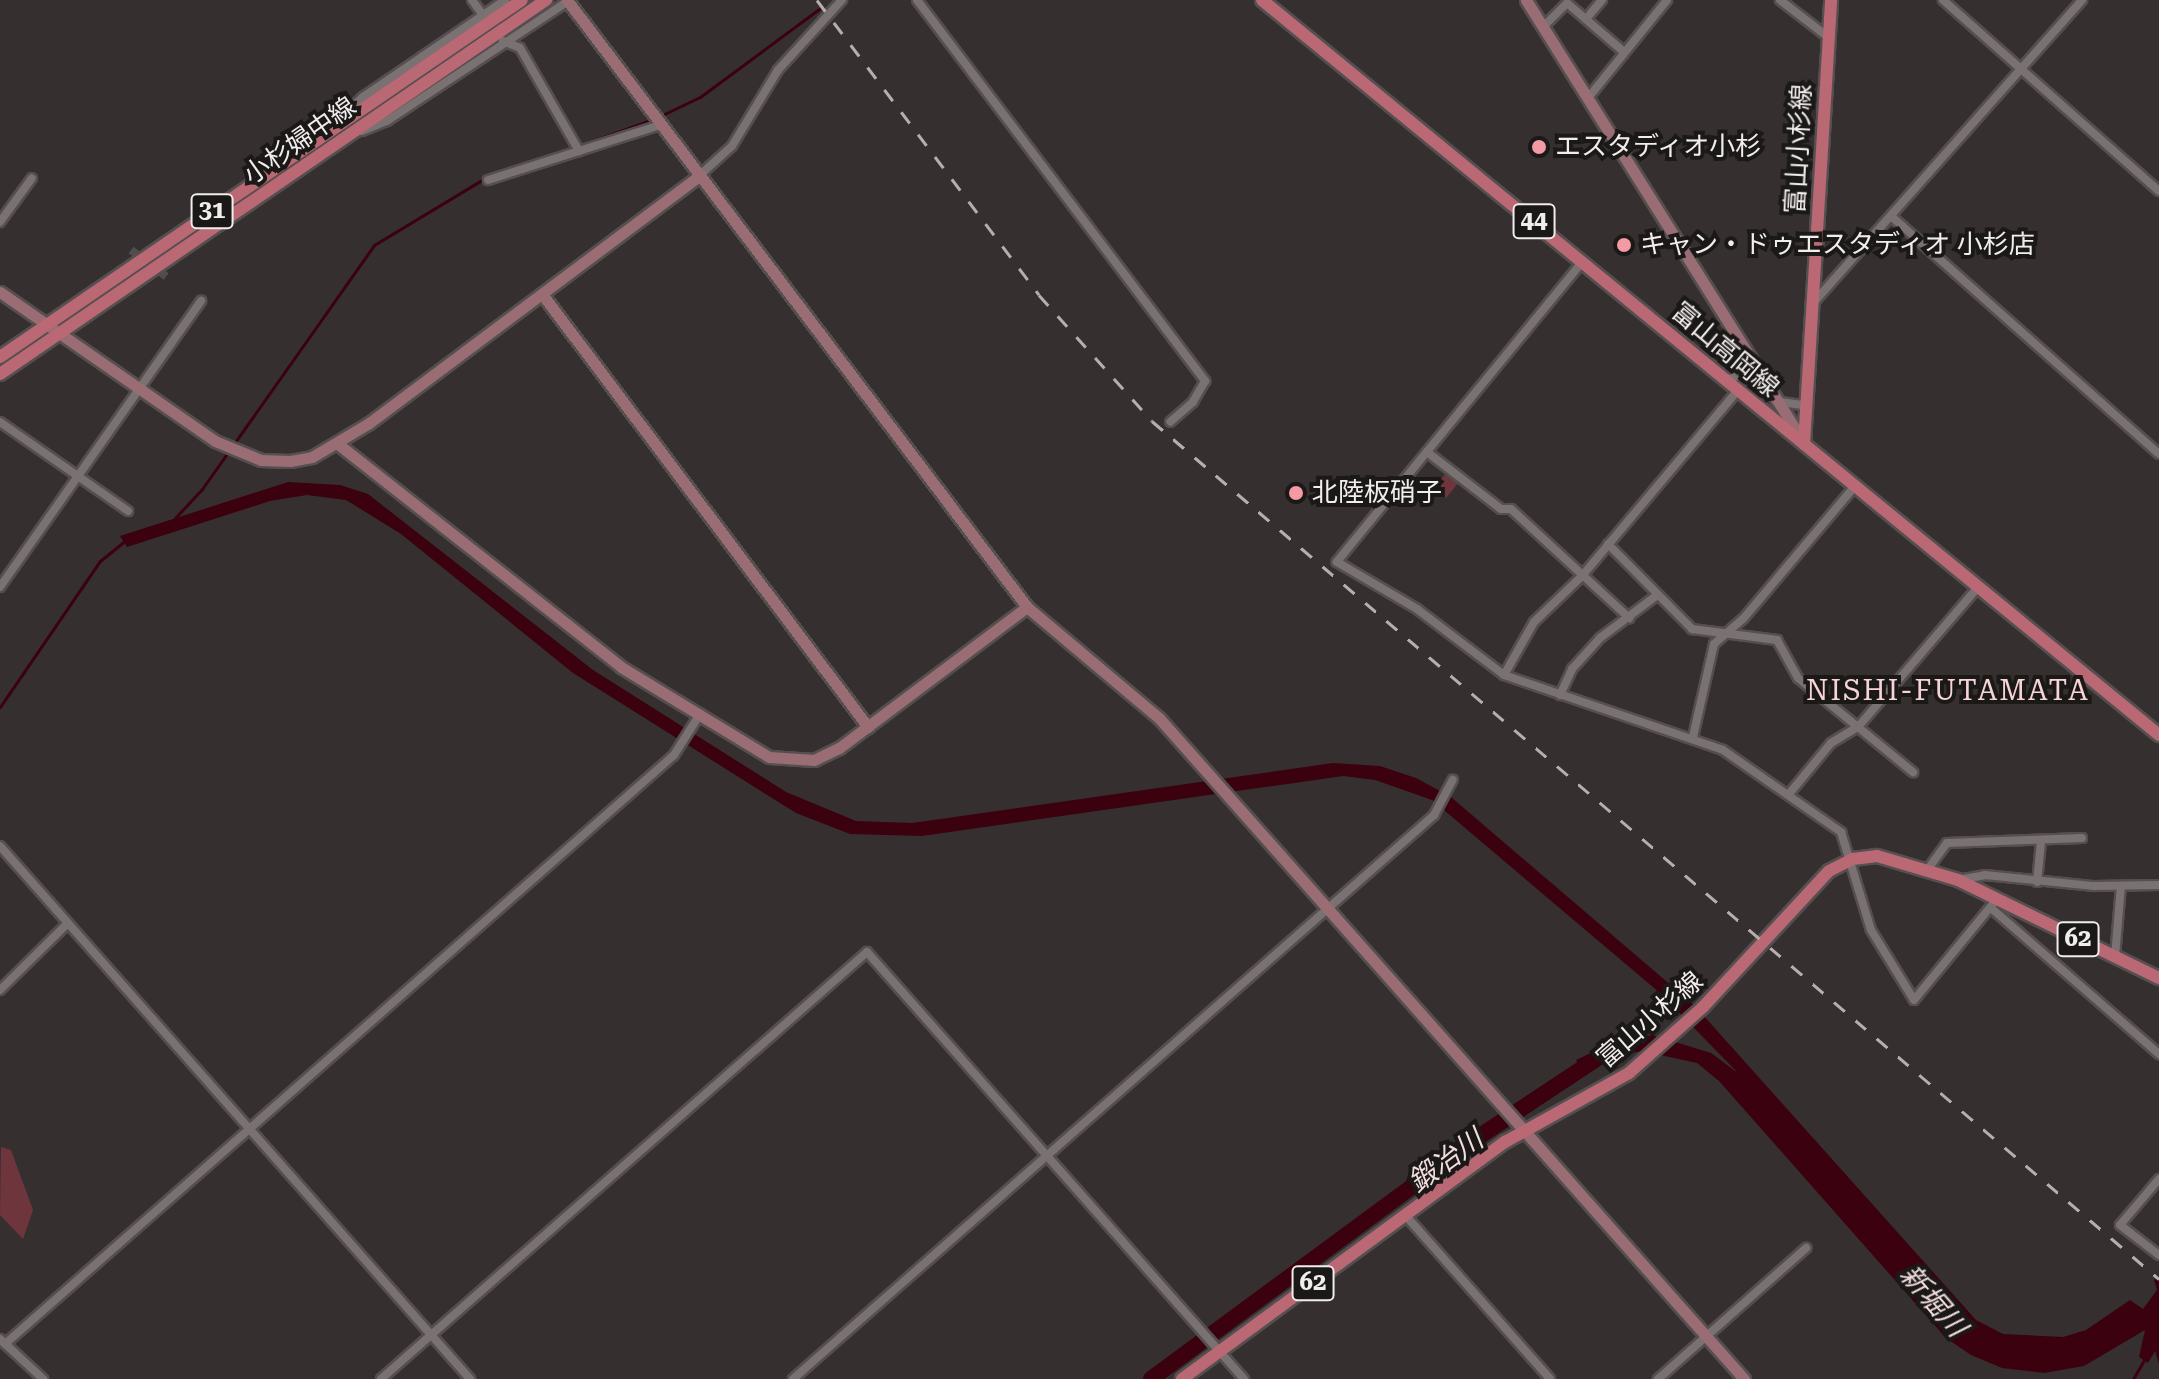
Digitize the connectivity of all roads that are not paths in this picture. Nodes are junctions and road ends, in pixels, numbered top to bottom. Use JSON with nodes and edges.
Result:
{"nodes":[{"id":1,"x":472,"y":0,"type":"edge"},
{"id":2,"x":505,"y":0,"type":"edge"},
{"id":3,"x":522,"y":0,"type":"edge"},
{"id":4,"x":546,"y":0,"type":"edge"},
{"id":5,"x":568,"y":0,"type":"edge"},
{"id":6,"x":842,"y":0,"type":"edge"},
{"id":7,"x":917,"y":0,"type":"edge"},
{"id":8,"x":1262,"y":0,"type":"edge"},
{"id":9,"x":1526,"y":0,"type":"edge"},
{"id":10,"x":1602,"y":0,"type":"edge"},
{"id":11,"x":1667,"y":0,"type":"edge"},
{"id":12,"x":1780,"y":0,"type":"edge"},
{"id":13,"x":1831,"y":0,"type":"edge"},
{"id":14,"x":1943,"y":0,"type":"edge"},
{"id":15,"x":2082,"y":0,"type":"edge"},
{"id":16,"x":483,"y":15,"type":"junction"},
{"id":17,"x":1586,"y":19,"type":"junction"},
{"id":18,"x":1543,"y":27,"type":"junction"},
{"id":19,"x":1828,"y":37,"type":"junction"},
{"id":20,"x":503,"y":41,"type":"junction"},
{"id":21,"x":1624,"y":52,"type":"junction"},
{"id":22,"x":2020,"y":70,"type":"junction"},
{"id":23,"x":1588,"y":98,"type":"junction"},
{"id":24,"x":660,"y":125,"type":"junction"},
{"id":25,"x":332,"y":126,"type":"junction"},
{"id":26,"x":343,"y":139,"type":"junction"},
{"id":27,"x":579,"y":151,"type":"junction"},
{"id":28,"x":700,"y":175,"type":"junction"},
{"id":29,"x":32,"y":178,"type":"dead end"},
{"id":30,"x":488,"y":180,"type":"dead end"},
{"id":31,"x":2159,"y":191,"type":"edge"},
{"id":32,"x":1891,"y":216,"type":"junction"},
{"id":33,"x":0,"y":222,"type":"edge"},
{"id":34,"x":1583,"y":261,"type":"junction"},
{"id":35,"x":0,"y":292,"type":"edge"},
{"id":36,"x":542,"y":294,"type":"junction"},
{"id":37,"x":201,"y":301,"type":"dead end"},
{"id":38,"x":1814,"y":302,"type":"junction"},
{"id":39,"x":46,"y":326,"type":"junction"},
{"id":40,"x":59,"y":335,"type":"junction"},
{"id":41,"x":1751,"y":355,"type":"junction"},
{"id":42,"x":0,"y":357,"type":"edge"},
{"id":43,"x":0,"y":374,"type":"edge"},
{"id":44,"x":1727,"y":380,"type":"junction"},
{"id":45,"x":138,"y":389,"type":"junction"},
{"id":46,"x":1739,"y":389,"type":"junction"},
{"id":47,"x":1809,"y":397,"type":"junction"},
{"id":48,"x":1781,"y":402,"type":"junction"},
{"id":49,"x":0,"y":422,"type":"edge"},
{"id":50,"x":1170,"y":422,"type":"dead end"},
{"id":51,"x":338,"y":444,"type":"junction"},
{"id":52,"x":1804,"y":444,"type":"junction"},
{"id":53,"x":1427,"y":452,"type":"junction"},
{"id":54,"x":2159,"y":454,"type":"edge"},
{"id":55,"x":78,"y":476,"type":"junction"},
{"id":56,"x":1855,"y":486,"type":"junction"},
{"id":57,"x":128,"y":511,"type":"dead end"},
{"id":58,"x":1608,"y":544,"type":"junction"},
{"id":59,"x":1582,"y":576,"type":"junction"},
{"id":60,"x":0,"y":587,"type":"edge"},
{"id":61,"x":1978,"y":587,"type":"junction"},
{"id":62,"x":1656,"y":596,"type":"junction"},
{"id":63,"x":1027,"y":607,"type":"junction"},
{"id":64,"x":1629,"y":618,"type":"junction"},
{"id":65,"x":1724,"y":631,"type":"junction"},
{"id":66,"x":1504,"y":675,"type":"junction"},
{"id":67,"x":1560,"y":695,"type":"junction"},
{"id":68,"x":700,"y":714,"type":"junction"},
{"id":69,"x":868,"y":727,"type":"junction"},
{"id":70,"x":1858,"y":727,"type":"junction"},
{"id":71,"x":2159,"y":735,"type":"edge"},
{"id":72,"x":1693,"y":737,"type":"junction"},
{"id":73,"x":1913,"y":772,"type":"dead end"},
{"id":74,"x":1453,"y":780,"type":"dead end"},
{"id":75,"x":1789,"y":794,"type":"junction"},
{"id":76,"x":2082,"y":838,"type":"dead end"},
{"id":77,"x":2041,"y":842,"type":"junction"},
{"id":78,"x":0,"y":846,"type":"edge"},
{"id":79,"x":1853,"y":859,"type":"junction"},
{"id":80,"x":1928,"y":869,"type":"junction"},
{"id":81,"x":1958,"y":880,"type":"junction"},
{"id":82,"x":2037,"y":882,"type":"junction"},
{"id":83,"x":2159,"y":885,"type":"edge"},
{"id":84,"x":2121,"y":886,"type":"junction"},
{"id":85,"x":1994,"y":903,"type":"junction"},
{"id":86,"x":1328,"y":908,"type":"junction"},
{"id":87,"x":68,"y":923,"type":"junction"},
{"id":88,"x":2115,"y":957,"type":"junction"},
{"id":89,"x":2159,"y":978,"type":"edge"},
{"id":90,"x":0,"y":990,"type":"edge"},
{"id":91,"x":2159,"y":1054,"type":"edge"},
{"id":92,"x":1522,"y":1127,"type":"junction"},
{"id":93,"x":249,"y":1128,"type":"junction"},
{"id":94,"x":1044,"y":1157,"type":"junction"},
{"id":95,"x":2159,"y":1179,"type":"edge"},
{"id":96,"x":1406,"y":1216,"type":"junction"},
{"id":97,"x":1806,"y":1248,"type":"dead end"},
{"id":98,"x":2159,"y":1255,"type":"edge"},
{"id":99,"x":431,"y":1335,"type":"junction"},
{"id":100,"x":1705,"y":1336,"type":"junction"},
{"id":101,"x":3,"y":1342,"type":"edge"},
{"id":102,"x":1219,"y":1349,"type":"junction"},
{"id":103,"x":43,"y":1379,"type":"edge"},
{"id":104,"x":381,"y":1379,"type":"edge"},
{"id":105,"x":470,"y":1379,"type":"edge"},
{"id":106,"x":793,"y":1379,"type":"edge"},
{"id":107,"x":1182,"y":1379,"type":"edge"},
{"id":108,"x":1244,"y":1379,"type":"edge"},
{"id":109,"x":1550,"y":1379,"type":"edge"},
{"id":110,"x":1658,"y":1379,"type":"edge"},
{"id":111,"x":1744,"y":1379,"type":"edge"}],
"edges":[{"from":1,"to":16,"type":"street"},
{"from":2,"to":16,"type":"street"},
{"from":3,"to":25,"type":"main road","name":"小杉婦中線","number":"31"},
{"from":4,"to":26,"type":"main road","name":"小杉婦中線","number":"31"},
{"from":5,"to":20,"type":"street"},
{"from":5,"to":24,"type":"street"},
{"from":6,"to":28,"type":"street"},
{"from":7,"to":50,"type":"street"},
{"from":8,"to":34,"type":"main road","name":"富山高岡線","number":"44"},
{"from":9,"to":18,"type":"street"},
{"from":10,"to":17,"type":"street"},
{"from":11,"to":21,"type":"street"},
{"from":12,"to":19,"type":"street"},
{"from":13,"to":19,"type":"main road","name":"富山小杉線"},
{"from":14,"to":22,"type":"street"},
{"from":15,"to":22,"type":"street"},
{"from":16,"to":25,"type":"street"},
{"from":17,"to":18,"type":"street"},
{"from":17,"to":21,"type":"street"},
{"from":18,"to":23,"type":"street"},
{"from":19,"to":38,"type":"main road","name":"富山小杉線"},
{"from":20,"to":26,"type":"street"},
{"from":20,"to":27,"type":"street"},
{"from":21,"to":23,"type":"street"},
{"from":22,"to":31,"type":"street"},
{"from":22,"to":32,"type":"street"},
{"from":23,"to":41,"type":"street"},
{"from":24,"to":27,"type":"street"},
{"from":24,"to":28,"type":"street"},
{"from":25,"to":39,"type":"main road","name":"小杉婦中線","number":"31"},
{"from":26,"to":40,"type":"main road","name":"小杉婦中線","number":"31"},
{"from":27,"to":30,"type":"street"},
{"from":28,"to":36,"type":"street"},
{"from":28,"to":63,"type":"street"},
{"from":29,"to":33,"type":"street"},
{"from":32,"to":38,"type":"street"},
{"from":32,"to":54,"type":"street"},
{"from":34,"to":44,"type":"main road","name":"富山高岡線","number":"44"},
{"from":34,"to":53,"type":"street"},
{"from":35,"to":39,"type":"street"},
{"from":36,"to":51,"type":"street"},
{"from":36,"to":69,"type":"street"},
{"from":37,"to":45,"type":"street"},
{"from":38,"to":47,"type":"main road","name":"富山小杉線"},
{"from":39,"to":40,"type":"street"},
{"from":39,"to":42,"type":"main road","name":"小杉婦中線","number":"31"},
{"from":40,"to":43,"type":"main road","name":"小杉婦中線","number":"31"},
{"from":40,"to":45,"type":"street"},
{"from":41,"to":44,"type":"street"},
{"from":41,"to":48,"type":"street"},
{"from":44,"to":46,"type":"main road","name":"富山高岡線","number":"44"},
{"from":45,"to":51,"type":"street"},
{"from":45,"to":55,"type":"street"},
{"from":46,"to":52,"type":"main road","name":"富山高岡線","number":"44"},
{"from":46,"to":58,"type":"street"},
{"from":47,"to":48,"type":"street"},
{"from":47,"to":52,"type":"main road","name":"富山小杉線"},
{"from":48,"to":52,"type":"street"},
{"from":49,"to":55,"type":"street"},
{"from":51,"to":68,"type":"street"},
{"from":52,"to":56,"type":"main road","name":"富山高岡線","number":"44"},
{"from":53,"to":59,"type":"street"},
{"from":53,"to":66,"type":"street"},
{"from":55,"to":57,"type":"street"},
{"from":55,"to":60,"type":"street"},
{"from":56,"to":61,"type":"main road","name":"富山高岡線","number":"44"},
{"from":56,"to":65,"type":"street"},
{"from":58,"to":59,"type":"street"},
{"from":58,"to":62,"type":"street"},
{"from":59,"to":64,"type":"street"},
{"from":59,"to":66,"type":"street"},
{"from":61,"to":70,"type":"street"},
{"from":61,"to":71,"type":"main road","name":"富山高岡線","number":"44"},
{"from":62,"to":64,"type":"street"},
{"from":62,"to":65,"type":"street"},
{"from":63,"to":69,"type":"street"},
{"from":63,"to":86,"type":"street"},
{"from":64,"to":67,"type":"street"},
{"from":65,"to":70,"type":"street"},
{"from":65,"to":72,"type":"street"},
{"from":66,"to":67,"type":"street"},
{"from":67,"to":72,"type":"street"},
{"from":68,"to":69,"type":"street"},
{"from":68,"to":93,"type":"street"},
{"from":70,"to":73,"type":"street"},
{"from":70,"to":75,"type":"street"},
{"from":72,"to":75,"type":"street"},
{"from":74,"to":86,"type":"street"},
{"from":75,"to":79,"type":"street"},
{"from":76,"to":77,"type":"street"},
{"from":77,"to":80,"type":"street"},
{"from":77,"to":82,"type":"street"},
{"from":78,"to":87,"type":"street"},
{"from":79,"to":80,"type":"main road","number":"62"},
{"from":79,"to":85,"type":"street"},
{"from":79,"to":92,"type":"main road","name":"富山小杉線","number":"62"},
{"from":80,"to":81,"type":"main road","number":"62"},
{"from":81,"to":82,"type":"street"},
{"from":81,"to":85,"type":"main road","number":"62"},
{"from":82,"to":84,"type":"street"},
{"from":83,"to":84,"type":"street"},
{"from":84,"to":88,"type":"street"},
{"from":85,"to":88,"type":"main road","number":"62"},
{"from":85,"to":91,"type":"street"},
{"from":86,"to":92,"type":"street"},
{"from":86,"to":94,"type":"street"},
{"from":87,"to":90,"type":"street"},
{"from":87,"to":93,"type":"street"},
{"from":88,"to":89,"type":"main road","number":"62"},
{"from":92,"to":96,"type":"main road","name":"富山小杉線","number":"62"},
{"from":92,"to":100,"type":"street"},
{"from":93,"to":99,"type":"street"},
{"from":93,"to":101,"type":"street"},
{"from":94,"to":99,"type":"street"},
{"from":94,"to":102,"type":"street"},
{"from":94,"to":106,"type":"street"},
{"from":95,"to":98,"type":"street"},
{"from":96,"to":102,"type":"main road","name":"富山小杉線","number":"62"},
{"from":96,"to":109,"type":"street"},
{"from":97,"to":100,"type":"street"},
{"from":99,"to":104,"type":"street"},
{"from":99,"to":105,"type":"street"},
{"from":100,"to":110,"type":"street"},
{"from":100,"to":111,"type":"street"},
{"from":101,"to":103,"type":"street"},
{"from":102,"to":107,"type":"main road","name":"富山小杉線","number":"62"},
{"from":102,"to":108,"type":"street"}]}
